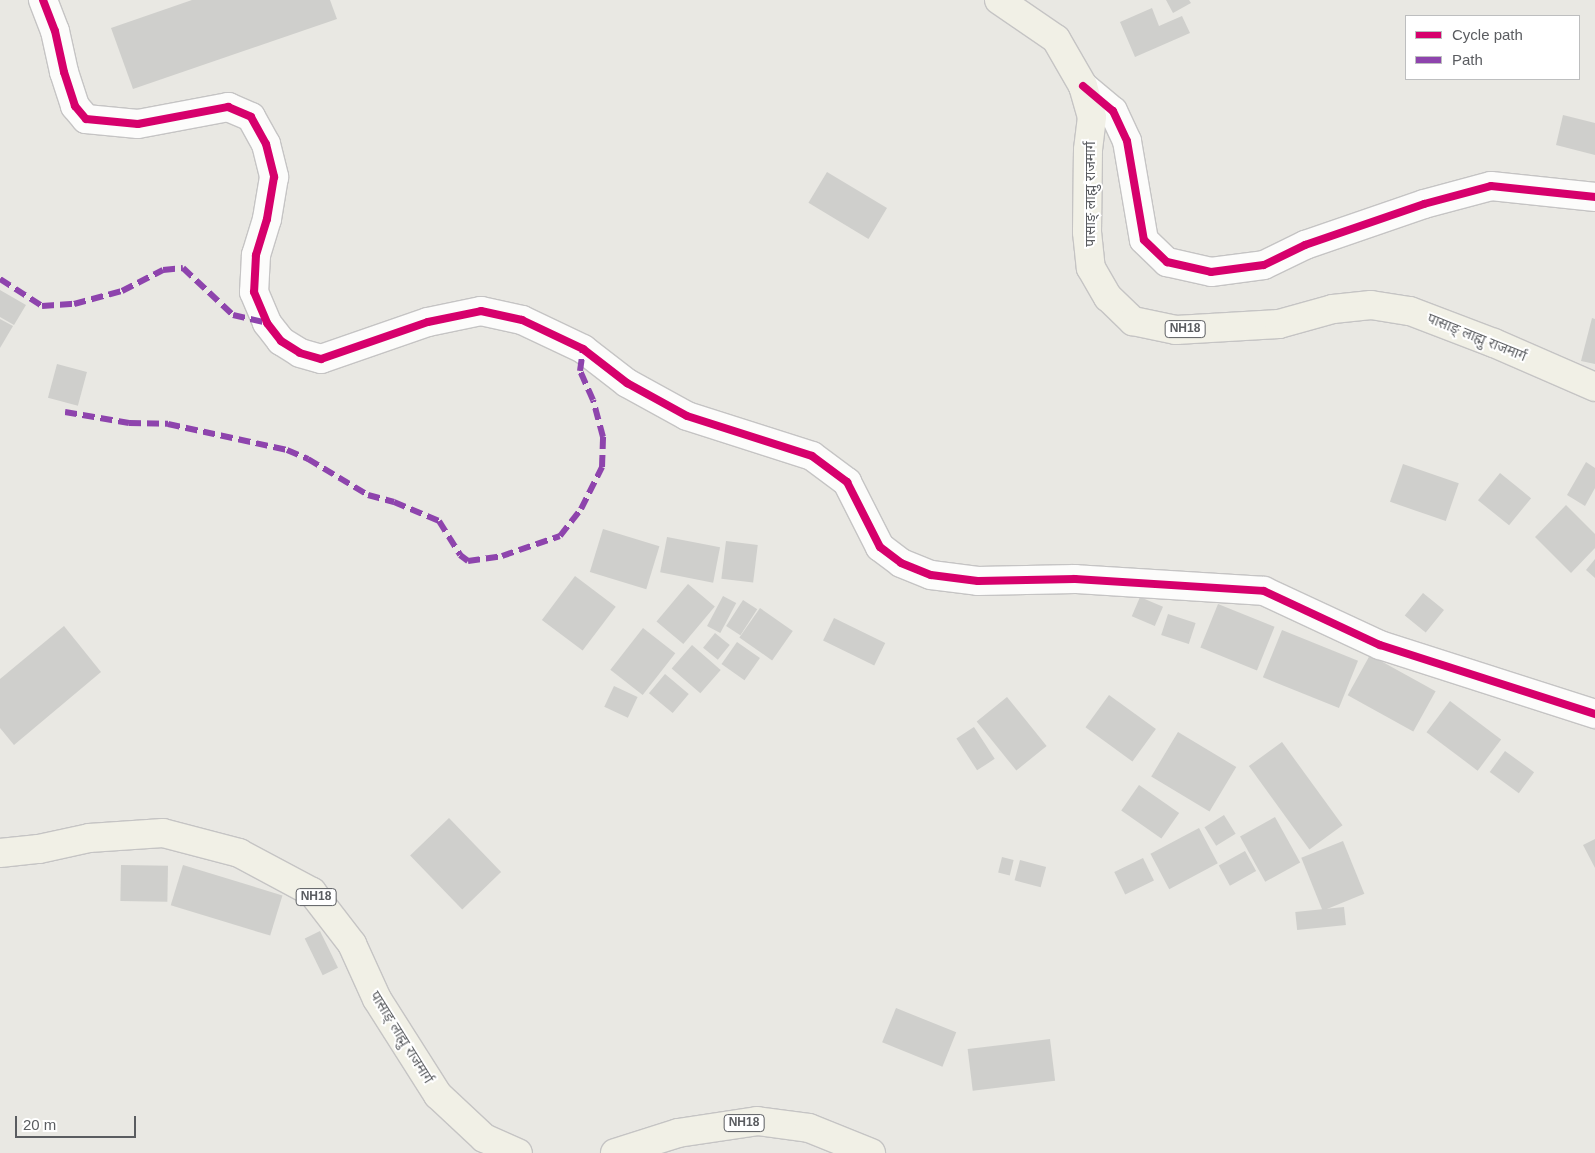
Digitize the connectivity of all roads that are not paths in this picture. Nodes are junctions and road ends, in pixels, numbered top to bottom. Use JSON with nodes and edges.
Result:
{"nodes":[{"id":1,"x":43,"y":0,"type":"edge"},
{"id":2,"x":999,"y":0,"type":"edge"},
{"id":3,"x":1084,"y":86,"type":"junction"},
{"id":4,"x":1595,"y":197,"type":"edge"},
{"id":5,"x":1595,"y":388,"type":"edge"},
{"id":6,"x":1595,"y":714,"type":"edge"},
{"id":7,"x":0,"y":853,"type":"edge"},
{"id":8,"x":518,"y":1153,"type":"edge"},
{"id":9,"x":616,"y":1153,"type":"edge"},
{"id":10,"x":871,"y":1153,"type":"edge"}],
"edges":[{"from":1,"to":6,"type":"street"},
{"from":2,"to":3,"type":"main road","name":"पासाङ् लाह्मु राजमार्ग","number":"NH18"},
{"from":3,"to":4,"type":"street"},
{"from":3,"to":5,"type":"main road","name":"पासाङ् लाह्मु राजमार्ग","number":"NH18"},
{"from":7,"to":8,"type":"main road","name":"पासाङ् लाह्मु राजमार्ग","number":"NH18"},
{"from":9,"to":10,"type":"main road","number":"NH18"}]}
